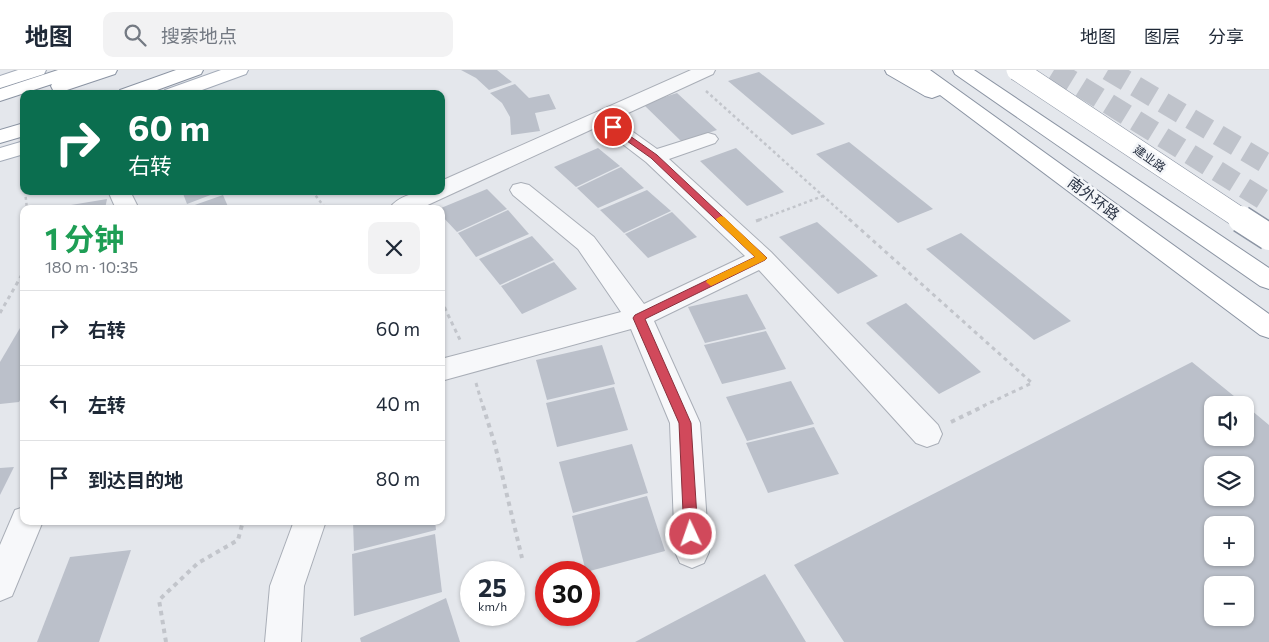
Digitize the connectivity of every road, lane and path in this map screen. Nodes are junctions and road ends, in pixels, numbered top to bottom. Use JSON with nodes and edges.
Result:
{"nodes":[{"id":1,"x":36,"y":70,"type":"edge"},
{"id":2,"x":77,"y":70,"type":"edge"},
{"id":3,"x":108,"y":70,"type":"edge"},
{"id":4,"x":194,"y":70,"type":"edge"},
{"id":5,"x":238,"y":70,"type":"edge"},
{"id":6,"x":894,"y":70,"type":"edge"},
{"id":7,"x":918,"y":70,"type":"edge"},
{"id":8,"x":962,"y":70,"type":"edge"},
{"id":9,"x":980,"y":70,"type":"edge"},
{"id":10,"x":1017,"y":70,"type":"edge"},
{"id":11,"x":1035,"y":70,"type":"edge"},
{"id":12,"x":698,"y":73,"type":"edge"},
{"id":13,"x":0,"y":82,"type":"edge"},
{"id":14,"x":48,"y":90,"type":"edge"},
{"id":15,"x":138,"y":90,"type":"edge"},
{"id":16,"x":183,"y":90,"type":"edge"},
{"id":17,"x":0,"y":94,"type":"edge"},
{"id":18,"x":20,"y":99,"type":"edge"},
{"id":19,"x":0,"y":106,"type":"edge"},
{"id":20,"x":599,"y":117,"type":"junction"},
{"id":21,"x":1040,"y":123,"type":"junction"},
{"id":22,"x":998,"y":128,"type":"junction"},
{"id":23,"x":20,"y":130,"type":"edge"},
{"id":24,"x":0,"y":137,"type":"edge"},
{"id":25,"x":708,"y":139,"type":"dead end"},
{"id":26,"x":20,"y":148,"type":"edge"},
{"id":27,"x":0,"y":155,"type":"edge"},
{"id":28,"x":654,"y":157,"type":"junction"},
{"id":29,"x":445,"y":189,"type":"edge"},
{"id":30,"x":521,"y":190,"type":"dead end"},
{"id":31,"x":315,"y":195,"type":"edge"},
{"id":32,"x":431,"y":195,"type":"edge"},
{"id":33,"x":823,"y":196,"type":"junction"},
{"id":34,"x":323,"y":205,"type":"edge"},
{"id":35,"x":409,"y":205,"type":"edge"},
{"id":36,"x":732,"y":230,"type":"junction"},
{"id":37,"x":1269,"y":238,"type":"edge"},
{"id":38,"x":762,"y":258,"type":"junction"},
{"id":39,"x":20,"y":278,"type":"edge"},
{"id":40,"x":1269,"y":280,"type":"edge"},
{"id":41,"x":445,"y":309,"type":"edge"},
{"id":42,"x":0,"y":313,"type":"edge"},
{"id":43,"x":639,"y":318,"type":"junction"},
{"id":44,"x":1269,"y":328,"type":"edge"},
{"id":45,"x":470,"y":364,"type":"junction"},
{"id":46,"x":445,"y":369,"type":"edge"},
{"id":47,"x":926,"y":434,"type":"joint"},
{"id":48,"x":25,"y":525,"type":"edge"},
{"id":49,"x":242,"y":525,"type":"edge"},
{"id":50,"x":309,"y":525,"type":"edge"},
{"id":51,"x":692,"y":552,"type":"dead end"},
{"id":52,"x":522,"y":558,"type":"dead end"},
{"id":53,"x":0,"y":584,"type":"edge"},
{"id":54,"x":166,"y":642,"type":"edge"},
{"id":55,"x":283,"y":642,"type":"edge"}],
"edges":[{"from":1,"to":13,"type":"main road"},
{"from":2,"to":17,"type":"main road"},
{"from":3,"to":14,"type":"main road"},
{"from":4,"to":15,"type":"main road"},
{"from":5,"to":16,"type":"main road"},
{"from":6,"to":22,"type":"main road"},
{"from":7,"to":22,"type":"main road","name":"南外环路"},
{"from":8,"to":21,"type":"main road","name":"南外环路"},
{"from":9,"to":21,"type":"main road"},
{"from":10,"to":37,"type":"main road","bridge":true},
{"from":11,"to":37,"type":"street","name":"建业路"},
{"from":12,"to":20,"type":"street"},
{"from":12,"to":33,"type":"path"},
{"from":18,"to":19,"type":"main road"},
{"from":20,"to":28,"type":"street"},
{"from":20,"to":29,"type":"street"},
{"from":21,"to":40,"type":"main road","name":"南外环路"},
{"from":22,"to":44,"type":"main road","name":"南外环路"},
{"from":23,"to":24,"type":"main road"},
{"from":25,"to":28,"type":"street"},
{"from":26,"to":27,"type":"main road"},
{"from":28,"to":36,"type":"street"},
{"from":30,"to":43,"type":"street"},
{"from":31,"to":34,"type":"path"},
{"from":32,"to":35,"type":"street"},
{"from":33,"to":36,"type":"path"},
{"from":33,"to":47,"type":"path"},
{"from":36,"to":38,"type":"street"},
{"from":38,"to":43,"type":"street"},
{"from":38,"to":47,"type":"street"},
{"from":39,"to":42,"type":"path"},
{"from":41,"to":45,"type":"path"},
{"from":43,"to":45,"type":"street"},
{"from":43,"to":51,"type":"street"},
{"from":45,"to":46,"type":"street"},
{"from":45,"to":52,"type":"path"},
{"from":48,"to":53,"type":"street"},
{"from":49,"to":54,"type":"path"},
{"from":50,"to":55,"type":"street"}]}
